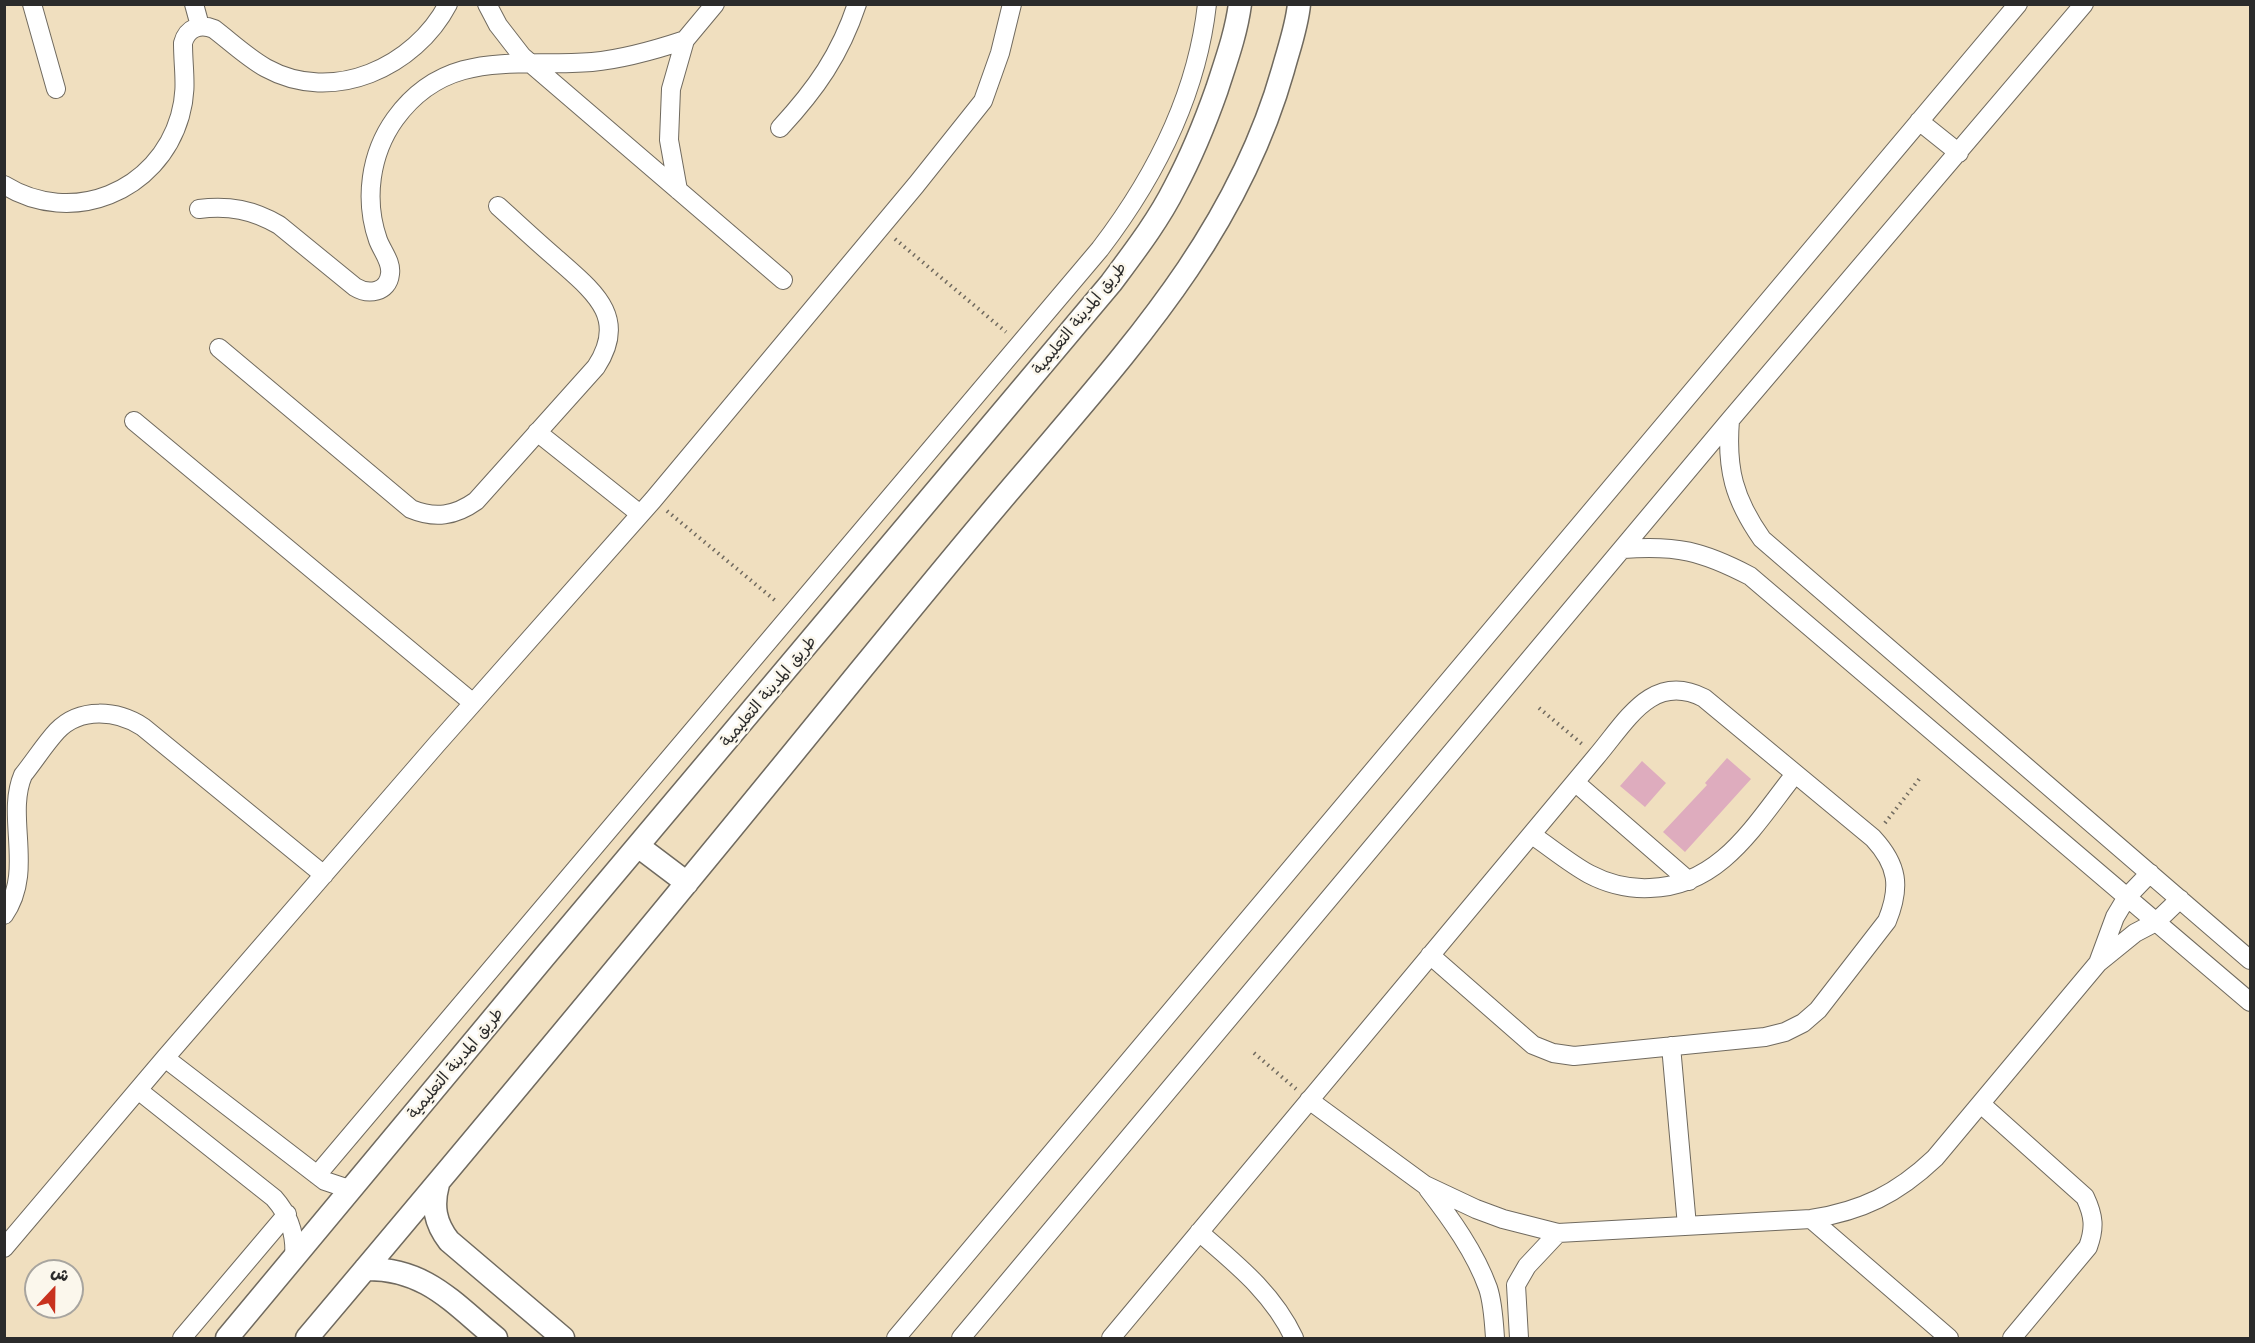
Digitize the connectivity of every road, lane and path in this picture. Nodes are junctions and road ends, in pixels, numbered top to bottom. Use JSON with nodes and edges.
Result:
{"nodes":[{"id":1,"x":32,"y":4,"type":"edge"},
{"id":2,"x":194,"y":4,"type":"edge"},
{"id":3,"x":448,"y":4,"type":"edge"},
{"id":4,"x":488,"y":4,"type":"edge"},
{"id":5,"x":715,"y":4,"type":"edge"},
{"id":6,"x":857,"y":4,"type":"edge"},
{"id":7,"x":1012,"y":4,"type":"edge"},
{"id":8,"x":1208,"y":4,"type":"edge"},
{"id":9,"x":1240,"y":4,"type":"edge"},
{"id":10,"x":1299,"y":4,"type":"edge"},
{"id":11,"x":2018,"y":4,"type":"edge"},
{"id":12,"x":2084,"y":4,"type":"edge"},
{"id":13,"x":200,"y":26,"type":"junction"},
{"id":14,"x":685,"y":40,"type":"junction"},
{"id":15,"x":530,"y":62,"type":"junction"},
{"id":16,"x":56,"y":89,"type":"dead end"},
{"id":17,"x":1919,"y":121,"type":"junction"},
{"id":18,"x":780,"y":128,"type":"dead end"},
{"id":19,"x":1959,"y":153,"type":"junction"},
{"id":20,"x":4,"y":185,"type":"edge"},
{"id":21,"x":678,"y":190,"type":"junction"},
{"id":22,"x":498,"y":206,"type":"dead end"},
{"id":23,"x":199,"y":209,"type":"dead end"},
{"id":24,"x":880,"y":226,"type":"junction"},
{"id":25,"x":783,"y":280,"type":"dead end"},
{"id":26,"x":1020,"y":344,"type":"junction"},
{"id":27,"x":219,"y":348,"type":"dead end"},
{"id":28,"x":1730,"y":420,"type":"junction"},
{"id":29,"x":134,"y":422,"type":"dead end"},
{"id":30,"x":537,"y":432,"type":"junction"},
{"id":31,"x":653,"y":500,"type":"junction"},
{"id":32,"x":640,"y":514,"type":"junction"},
{"id":33,"x":1623,"y":549,"type":"junction"},
{"id":34,"x":792,"y":614,"type":"junction"},
{"id":35,"x":473,"y":703,"type":"junction"},
{"id":36,"x":1539,"y":708,"type":"dead end"},
{"id":37,"x":1596,"y":756,"type":"junction"},
{"id":38,"x":1795,"y":774,"type":"junction"},
{"id":39,"x":1920,"y":778,"type":"dead end"},
{"id":40,"x":1576,"y":783,"type":"junction"},
{"id":41,"x":1532,"y":835,"type":"junction"},
{"id":42,"x":1873,"y":838,"type":"junction"},
{"id":43,"x":638,"y":846,"type":"junction"},
{"id":44,"x":2150,"y":873,"type":"junction"},
{"id":45,"x":324,"y":875,"type":"junction"},
{"id":46,"x":1689,"y":881,"type":"junction"},
{"id":47,"x":687,"y":883,"type":"junction"},
{"id":48,"x":2127,"y":897,"type":"junction"},
{"id":49,"x":2180,"y":899,"type":"junction"},
{"id":50,"x":4,"y":915,"type":"edge"},
{"id":51,"x":2156,"y":922,"type":"junction"},
{"id":52,"x":1430,"y":955,"type":"junction"},
{"id":53,"x":2250,"y":960,"type":"edge"},
{"id":54,"x":2098,"y":963,"type":"junction"},
{"id":55,"x":2250,"y":1002,"type":"edge"},
{"id":56,"x":1671,"y":1046,"type":"junction"},
{"id":57,"x":1254,"y":1053,"type":"dead end"},
{"id":58,"x":165,"y":1058,"type":"junction"},
{"id":59,"x":138,"y":1090,"type":"junction"},
{"id":60,"x":1309,"y":1100,"type":"junction"},
{"id":61,"x":1980,"y":1104,"type":"junction"},
{"id":62,"x":317,"y":1175,"type":"junction"},
{"id":63,"x":438,"y":1184,"type":"junction"},
{"id":64,"x":1425,"y":1185,"type":"junction"},
{"id":65,"x":353,"y":1188,"type":"junction"},
{"id":66,"x":287,"y":1214,"type":"junction"},
{"id":67,"x":1811,"y":1220,"type":"junction"},
{"id":68,"x":1687,"y":1226,"type":"junction"},
{"id":69,"x":1199,"y":1232,"type":"junction"},
{"id":70,"x":1557,"y":1233,"type":"junction"},
{"id":71,"x":4,"y":1248,"type":"edge"},
{"id":72,"x":294,"y":1259,"type":"junction"},
{"id":73,"x":365,"y":1269,"type":"junction"},
{"id":74,"x":182,"y":1338,"type":"edge"},
{"id":75,"x":227,"y":1338,"type":"edge"},
{"id":76,"x":307,"y":1338,"type":"edge"},
{"id":77,"x":496,"y":1338,"type":"edge"},
{"id":78,"x":563,"y":1338,"type":"edge"},
{"id":79,"x":896,"y":1338,"type":"edge"},
{"id":80,"x":961,"y":1338,"type":"edge"},
{"id":81,"x":1111,"y":1338,"type":"edge"},
{"id":82,"x":1294,"y":1338,"type":"edge"},
{"id":83,"x":1495,"y":1338,"type":"edge"},
{"id":84,"x":1519,"y":1338,"type":"edge"},
{"id":85,"x":1949,"y":1338,"type":"edge"},
{"id":86,"x":2012,"y":1338,"type":"edge"}],
"edges":[{"from":1,"to":16,"type":"street"},
{"from":2,"to":13,"type":"street"},
{"from":3,"to":13,"type":"street"},
{"from":4,"to":15,"type":"street"},
{"from":5,"to":14,"type":"street"},
{"from":6,"to":18,"type":"street"},
{"from":7,"to":24,"type":"street"},
{"from":8,"to":26,"type":"street"},
{"from":9,"to":43,"type":"street","name":"طريق المدينة التعليمية"},
{"from":10,"to":47,"type":"street"},
{"from":11,"to":17,"type":"street"},
{"from":12,"to":19,"type":"street"},
{"from":13,"to":20,"type":"street"},
{"from":14,"to":15,"type":"street"},
{"from":14,"to":21,"type":"street"},
{"from":15,"to":21,"type":"street"},
{"from":15,"to":23,"type":"street"},
{"from":17,"to":19,"type":"street"},
{"from":17,"to":79,"type":"street"},
{"from":19,"to":28,"type":"street"},
{"from":21,"to":25,"type":"street"},
{"from":22,"to":30,"type":"street"},
{"from":24,"to":26,"type":"path"},
{"from":24,"to":31,"type":"street"},
{"from":26,"to":34,"type":"street"},
{"from":27,"to":30,"type":"street"},
{"from":28,"to":33,"type":"street"},
{"from":28,"to":44,"type":"street"},
{"from":29,"to":35,"type":"street"},
{"from":30,"to":32,"type":"street"},
{"from":31,"to":32,"type":"street"},
{"from":31,"to":34,"type":"path"},
{"from":32,"to":35,"type":"street"},
{"from":33,"to":48,"type":"street"},
{"from":33,"to":80,"type":"street"},
{"from":34,"to":62,"type":"street"},
{"from":35,"to":45,"type":"street"},
{"from":36,"to":37,"type":"path"},
{"from":37,"to":38,"type":"street"},
{"from":37,"to":40,"type":"street"},
{"from":38,"to":42,"type":"street"},
{"from":38,"to":46,"type":"street"},
{"from":39,"to":42,"type":"path"},
{"from":40,"to":41,"type":"street"},
{"from":40,"to":46,"type":"street"},
{"from":41,"to":46,"type":"street"},
{"from":41,"to":52,"type":"street"},
{"from":42,"to":56,"type":"street"},
{"from":43,"to":47,"type":"street"},
{"from":43,"to":65,"type":"street","name":"طريق المدينة التعليمية"},
{"from":44,"to":48,"type":"street"},
{"from":44,"to":49,"type":"street"},
{"from":45,"to":50,"type":"street"},
{"from":45,"to":58,"type":"street"},
{"from":47,"to":63,"type":"street"},
{"from":48,"to":51,"type":"street"},
{"from":48,"to":54,"type":"street"},
{"from":49,"to":51,"type":"street"},
{"from":49,"to":53,"type":"street"},
{"from":51,"to":54,"type":"street"},
{"from":51,"to":55,"type":"street"},
{"from":52,"to":56,"type":"street"},
{"from":52,"to":60,"type":"street"},
{"from":54,"to":61,"type":"street"},
{"from":56,"to":68,"type":"street"},
{"from":57,"to":60,"type":"path"},
{"from":58,"to":59,"type":"street"},
{"from":58,"to":62,"type":"street"},
{"from":59,"to":66,"type":"street"},
{"from":59,"to":71,"type":"street"},
{"from":60,"to":64,"type":"street"},
{"from":60,"to":69,"type":"street"},
{"from":61,"to":67,"type":"street"},
{"from":61,"to":86,"type":"street"},
{"from":62,"to":65,"type":"street"},
{"from":63,"to":73,"type":"street"},
{"from":63,"to":78,"type":"street"},
{"from":64,"to":70,"type":"street"},
{"from":64,"to":83,"type":"street"},
{"from":65,"to":72,"type":"street","name":"طريق المدينة التعليمية"},
{"from":66,"to":72,"type":"street"},
{"from":66,"to":74,"type":"street"},
{"from":67,"to":68,"type":"street"},
{"from":67,"to":85,"type":"street"},
{"from":68,"to":70,"type":"street"},
{"from":69,"to":81,"type":"street"},
{"from":69,"to":82,"type":"street"},
{"from":70,"to":84,"type":"street"},
{"from":72,"to":75,"type":"street","name":"طريق المدينة التعليمية"},
{"from":73,"to":76,"type":"street"},
{"from":73,"to":77,"type":"street"}]}
